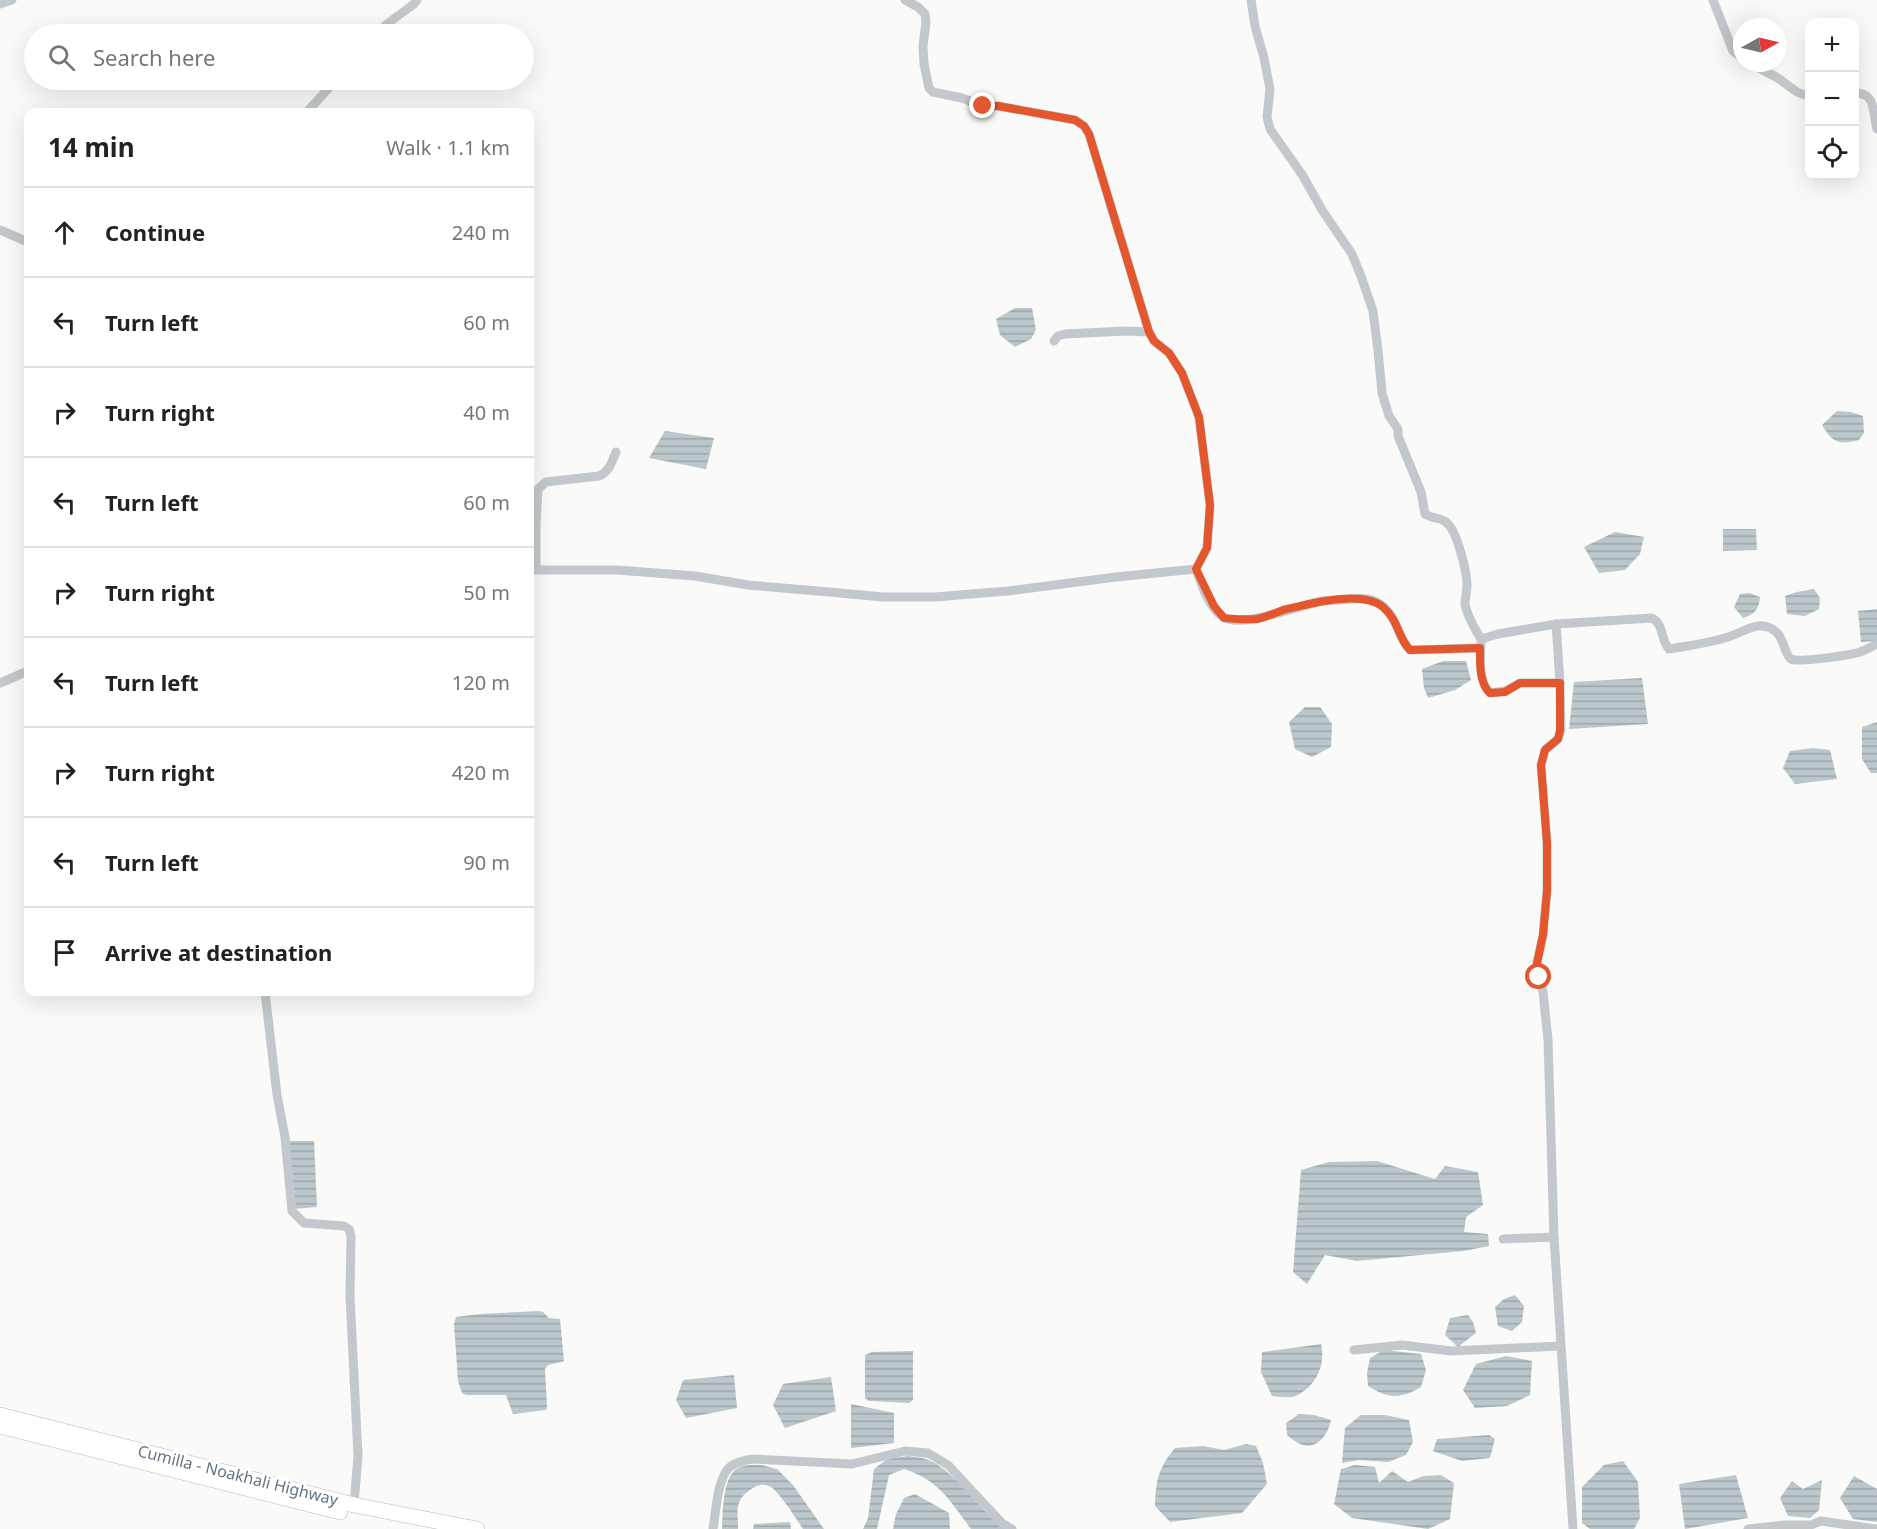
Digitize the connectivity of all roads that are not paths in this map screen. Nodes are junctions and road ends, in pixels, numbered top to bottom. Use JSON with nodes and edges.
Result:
{"nodes":[{"id":1,"x":12,"y":0,"type":"edge"},
{"id":2,"x":417,"y":0,"type":"edge"},
{"id":3,"x":905,"y":0,"type":"edge"},
{"id":4,"x":1251,"y":0,"type":"edge"},
{"id":5,"x":1713,"y":0,"type":"edge"},
{"id":6,"x":0,"y":4,"type":"edge"},
{"id":7,"x":387,"y":24,"type":"edge"},
{"id":8,"x":1733,"y":51,"type":"edge"},
{"id":9,"x":1767,"y":72,"type":"edge"},
{"id":10,"x":327,"y":90,"type":"edge"},
{"id":11,"x":1859,"y":93,"type":"edge"},
{"id":12,"x":1805,"y":95,"type":"edge"},
{"id":13,"x":311,"y":108,"type":"edge"},
{"id":14,"x":1877,"y":129,"type":"edge"},
{"id":15,"x":0,"y":230,"type":"edge"},
{"id":16,"x":24,"y":240,"type":"edge"},
{"id":17,"x":1149,"y":332,"type":"junction"},
{"id":18,"x":1054,"y":341,"type":"dead end"},
{"id":19,"x":616,"y":452,"type":"dead end"},
{"id":20,"x":534,"y":555,"type":"edge"},
{"id":21,"x":1196,"y":569,"type":"junction"},
{"id":22,"x":534,"y":570,"type":"edge"},
{"id":23,"x":1556,"y":624,"type":"junction"},
{"id":24,"x":1480,"y":644,"type":"junction"},
{"id":25,"x":1877,"y":644,"type":"edge"},
{"id":26,"x":24,"y":673,"type":"edge"},
{"id":27,"x":0,"y":683,"type":"edge"},
{"id":28,"x":1560,"y":683,"type":"junction"},
{"id":29,"x":265,"y":996,"type":"edge"},
{"id":30,"x":1554,"y":1237,"type":"junction"},
{"id":31,"x":1503,"y":1239,"type":"dead end"},
{"id":32,"x":1560,"y":1346,"type":"junction"},
{"id":33,"x":1354,"y":1350,"type":"dead end"},
{"id":34,"x":0,"y":1415,"type":"edge"},
{"id":35,"x":0,"y":1426,"type":"edge"},
{"id":36,"x":249,"y":1483,"type":"junction"},
{"id":37,"x":354,"y":1505,"type":"junction"},
{"id":38,"x":422,"y":1529,"type":"edge"},
{"id":39,"x":477,"y":1529,"type":"edge"},
{"id":40,"x":713,"y":1529,"type":"edge"},
{"id":41,"x":1012,"y":1529,"type":"edge"},
{"id":42,"x":1573,"y":1529,"type":"edge"},
{"id":43,"x":1748,"y":1529,"type":"edge"},
{"id":44,"x":1876,"y":1529,"type":"edge"}],
"edges":[{"from":1,"to":6,"type":"street"},
{"from":2,"to":7,"type":"street"},
{"from":3,"to":17,"type":"street"},
{"from":4,"to":24,"type":"street"},
{"from":5,"to":8,"type":"street"},
{"from":9,"to":12,"type":"street"},
{"from":10,"to":13,"type":"street"},
{"from":11,"to":14,"type":"street"},
{"from":15,"to":16,"type":"street"},
{"from":17,"to":18,"type":"street"},
{"from":17,"to":21,"type":"street"},
{"from":19,"to":20,"type":"street"},
{"from":21,"to":22,"type":"street"},
{"from":21,"to":24,"type":"street"},
{"from":23,"to":24,"type":"street"},
{"from":23,"to":25,"type":"street"},
{"from":23,"to":28,"type":"street"},
{"from":24,"to":28,"type":"street"},
{"from":26,"to":27,"type":"street"},
{"from":28,"to":30,"type":"street"},
{"from":29,"to":37,"type":"street"},
{"from":30,"to":31,"type":"street"},
{"from":30,"to":32,"type":"street"},
{"from":32,"to":33,"type":"street"},
{"from":32,"to":42,"type":"street"},
{"from":34,"to":36,"type":"main road","name":"Cumilla - Noakhali Highway"},
{"from":35,"to":36,"type":"main road"},
{"from":36,"to":37,"type":"main road","name":"Cumilla - Noakhali Highway"},
{"from":36,"to":38,"type":"main road"},
{"from":37,"to":39,"type":"main road","name":"Cumilla - Noakhali Highway"},
{"from":40,"to":41,"type":"street"},
{"from":43,"to":44,"type":"street"}]}
